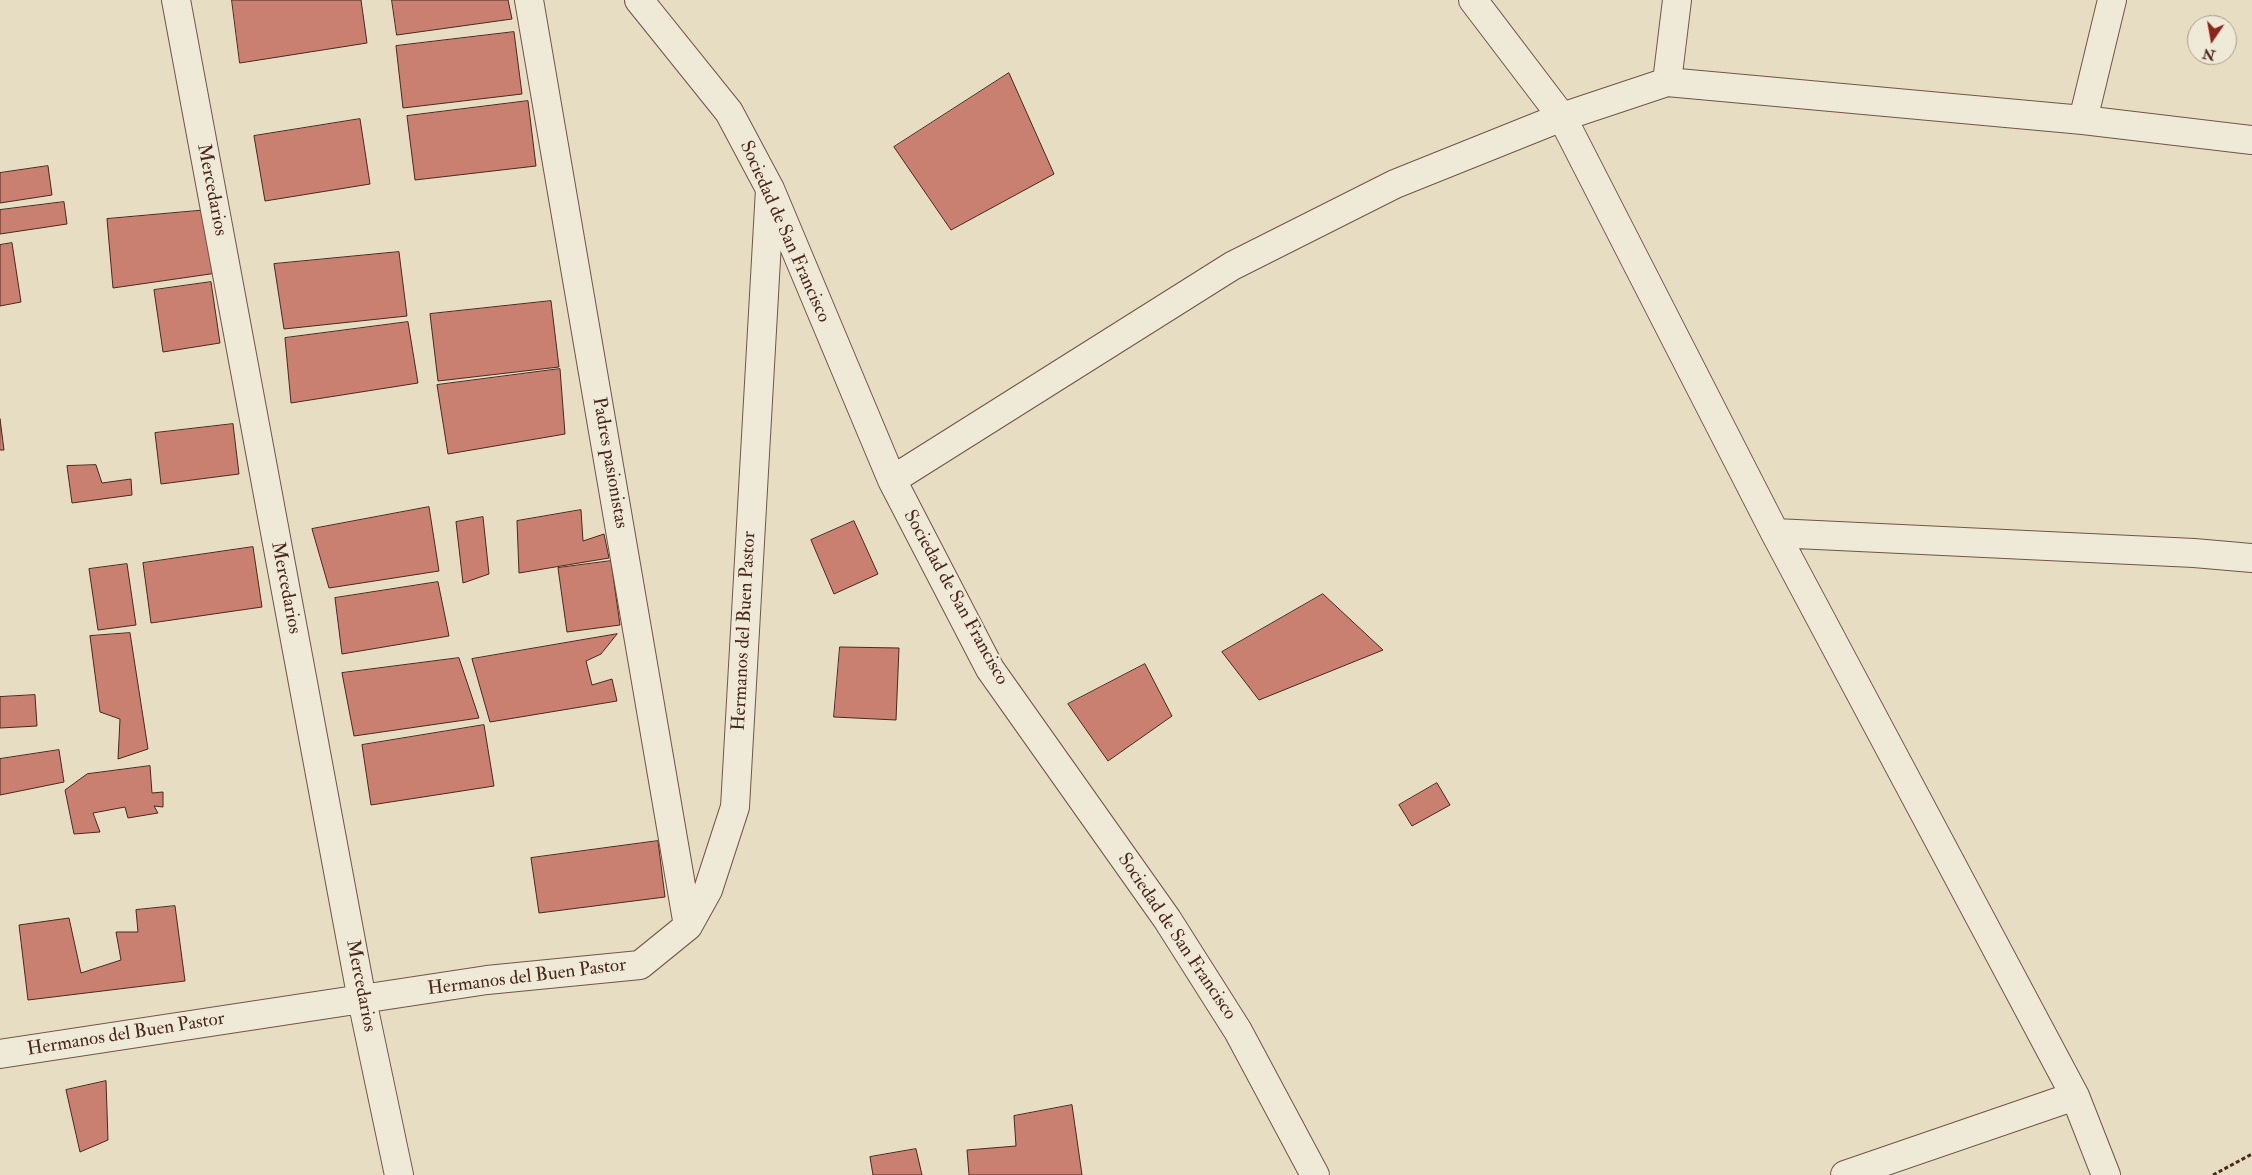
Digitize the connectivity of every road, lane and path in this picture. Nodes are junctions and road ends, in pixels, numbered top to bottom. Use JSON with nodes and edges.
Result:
{"nodes":[{"id":1,"x":176,"y":0,"type":"edge"},
{"id":2,"x":529,"y":0,"type":"edge"},
{"id":3,"x":638,"y":0,"type":"edge"},
{"id":4,"x":1473,"y":0,"type":"edge"},
{"id":5,"x":1676,"y":0,"type":"edge"},
{"id":6,"x":2112,"y":0,"type":"edge"},
{"id":7,"x":1667,"y":82,"type":"junction"},
{"id":8,"x":1562,"y":117,"type":"junction"},
{"id":9,"x":2083,"y":120,"type":"junction"},
{"id":10,"x":2252,"y":140,"type":"edge"},
{"id":11,"x":770,"y":189,"type":"junction"},
{"id":12,"x":892,"y":480,"type":"junction"},
{"id":13,"x":1775,"y":533,"type":"junction"},
{"id":14,"x":2252,"y":558,"type":"edge"},
{"id":15,"x":688,"y":926,"type":"junction"},
{"id":16,"x":362,"y":1000,"type":"junction"},
{"id":17,"x":0,"y":1054,"type":"edge"},
{"id":18,"x":2075,"y":1096,"type":"junction"},
{"id":19,"x":2252,"y":1154,"type":"edge"},
{"id":20,"x":398,"y":1175,"type":"edge"},
{"id":21,"x":1315,"y":1175,"type":"edge"},
{"id":22,"x":1845,"y":1175,"type":"edge"},
{"id":23,"x":2106,"y":1175,"type":"edge"},
{"id":24,"x":2213,"y":1175,"type":"edge"}],
"edges":[{"from":1,"to":16,"type":"street","name":"Mercedarios"},
{"from":2,"to":15,"type":"street","name":"Padres pasionistas"},
{"from":3,"to":11,"type":"street","name":"Sociedad de San Francisco"},
{"from":4,"to":8,"type":"street"},
{"from":5,"to":7,"type":"street"},
{"from":6,"to":9,"type":"street"},
{"from":7,"to":8,"type":"street"},
{"from":7,"to":9,"type":"street"},
{"from":8,"to":12,"type":"street"},
{"from":8,"to":13,"type":"street"},
{"from":9,"to":10,"type":"street"},
{"from":11,"to":12,"type":"street","name":"Sociedad de San Francisco"},
{"from":11,"to":15,"type":"street","name":"Hermanos del Buen Pastor"},
{"from":12,"to":21,"type":"street","name":"Sociedad de San Francisco"},
{"from":13,"to":14,"type":"street"},
{"from":13,"to":18,"type":"street"},
{"from":15,"to":16,"type":"street","name":"Hermanos del Buen Pastor"},
{"from":16,"to":17,"type":"street","name":"Hermanos del Buen Pastor"},
{"from":16,"to":20,"type":"street","name":"Mercedarios"},
{"from":18,"to":22,"type":"street"},
{"from":18,"to":23,"type":"street"},
{"from":19,"to":24,"type":"path"}]}
